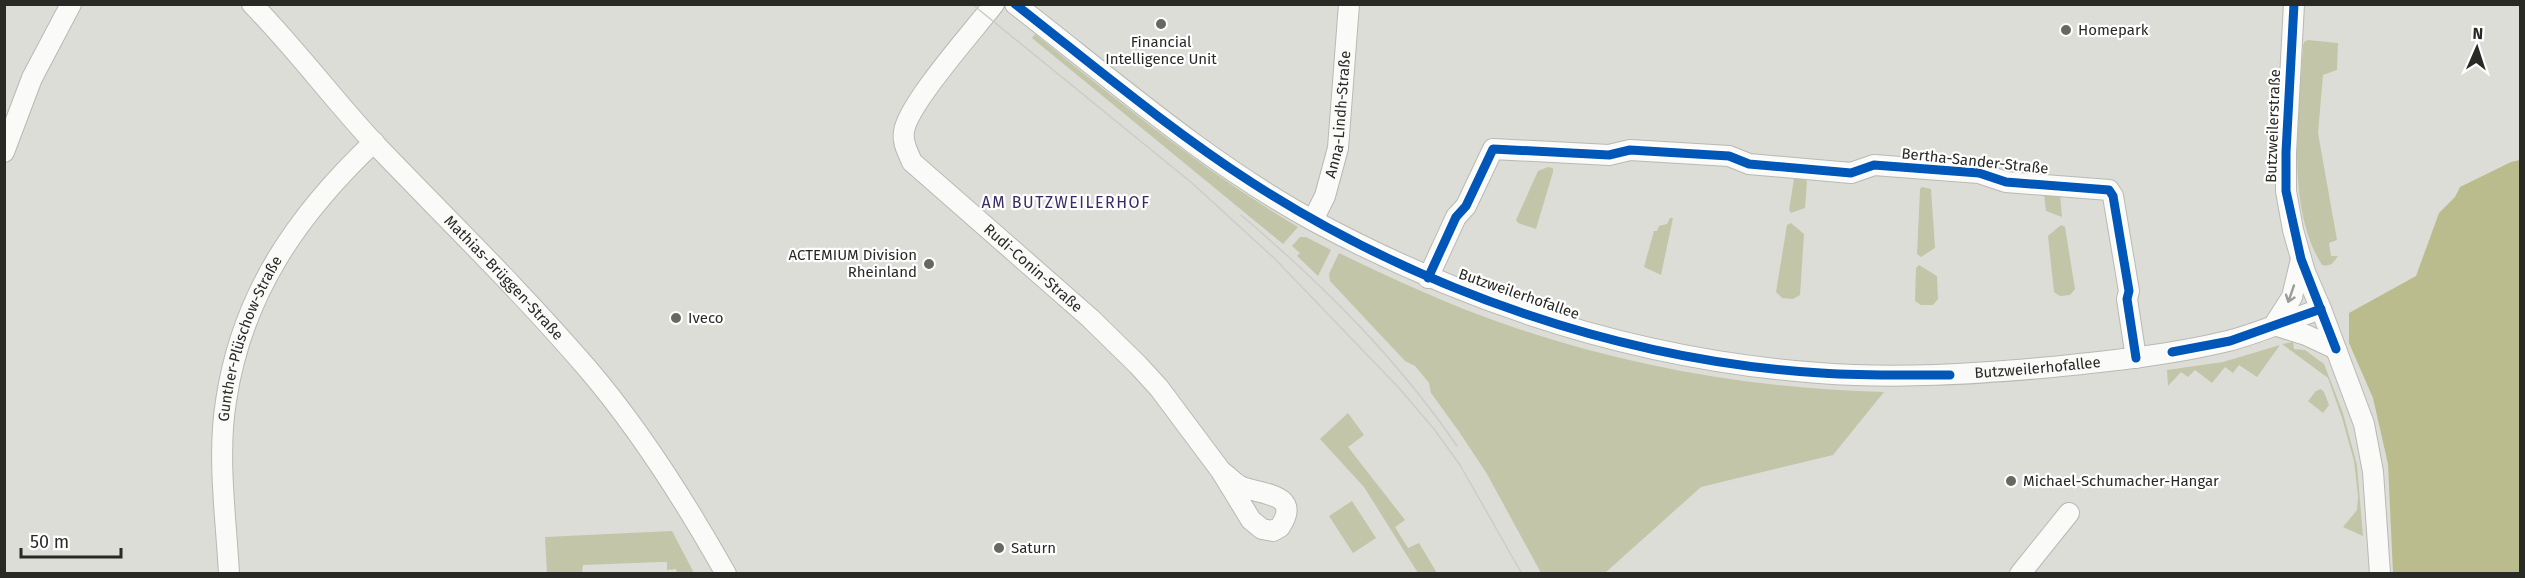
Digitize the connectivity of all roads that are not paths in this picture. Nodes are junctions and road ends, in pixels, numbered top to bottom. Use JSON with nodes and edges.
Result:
{"nodes":[{"id":1,"x":71,"y":4,"type":"edge"},
{"id":2,"x":252,"y":4,"type":"edge"},
{"id":3,"x":994,"y":4,"type":"edge"},
{"id":4,"x":1015,"y":4,"type":"edge"},
{"id":5,"x":1349,"y":4,"type":"edge"},
{"id":6,"x":2294,"y":4,"type":"edge"},
{"id":7,"x":374,"y":142,"type":"junction"},
{"id":8,"x":4,"y":152,"type":"edge"},
{"id":9,"x":1313,"y":220,"type":"junction"},
{"id":10,"x":2301,"y":259,"type":"junction"},
{"id":11,"x":1428,"y":278,"type":"junction"},
{"id":12,"x":2321,"y":309,"type":"junction"},
{"id":13,"x":2274,"y":325,"type":"junction"},
{"id":14,"x":2336,"y":349,"type":"junction"},
{"id":15,"x":2136,"y":358,"type":"junction"},
{"id":16,"x":1221,"y":471,"type":"dead end"},
{"id":17,"x":2069,"y":513,"type":"dead end"},
{"id":18,"x":229,"y":573,"type":"edge"},
{"id":19,"x":726,"y":573,"type":"edge"},
{"id":20,"x":2020,"y":573,"type":"edge"},
{"id":21,"x":2380,"y":573,"type":"edge"}],
"edges":[{"from":1,"to":8,"type":"street"},
{"from":2,"to":7,"type":"street","name":"Mathias-Brüggen-Straße"},
{"from":3,"to":16,"type":"street","name":"Rudi-Conin-Straße"},
{"from":4,"to":9,"type":"street","name":"Butzweilerhofallee"},
{"from":5,"to":9,"type":"street","name":"Anna-Lindh-Straße"},
{"from":6,"to":10,"type":"street","name":"Butzweilerstraße"},
{"from":7,"to":18,"type":"street","name":"Gunther-Plüschow-Straße"},
{"from":7,"to":19,"type":"street","name":"Mathias-Brüggen-Straße"},
{"from":9,"to":11,"type":"street","name":"Butzweilerhofallee"},
{"from":10,"to":12,"type":"street","name":"Butzweilerstraße"},
{"from":10,"to":13,"type":"street","one_way":true},
{"from":11,"to":15,"type":"street","name":"Butzweilerhofallee"},
{"from":11,"to":15,"type":"street","name":"Bertha-Sander-Straße"},
{"from":12,"to":13,"type":"street","name":"Butzweilerhofallee"},
{"from":12,"to":14,"type":"street","name":"Butzweilerstraße"},
{"from":13,"to":14,"type":"street"},
{"from":13,"to":15,"type":"street","name":"Butzweilerhofallee"},
{"from":14,"to":21,"type":"street","name":"Butzweilerstraße"},
{"from":17,"to":20,"type":"street"}]}
